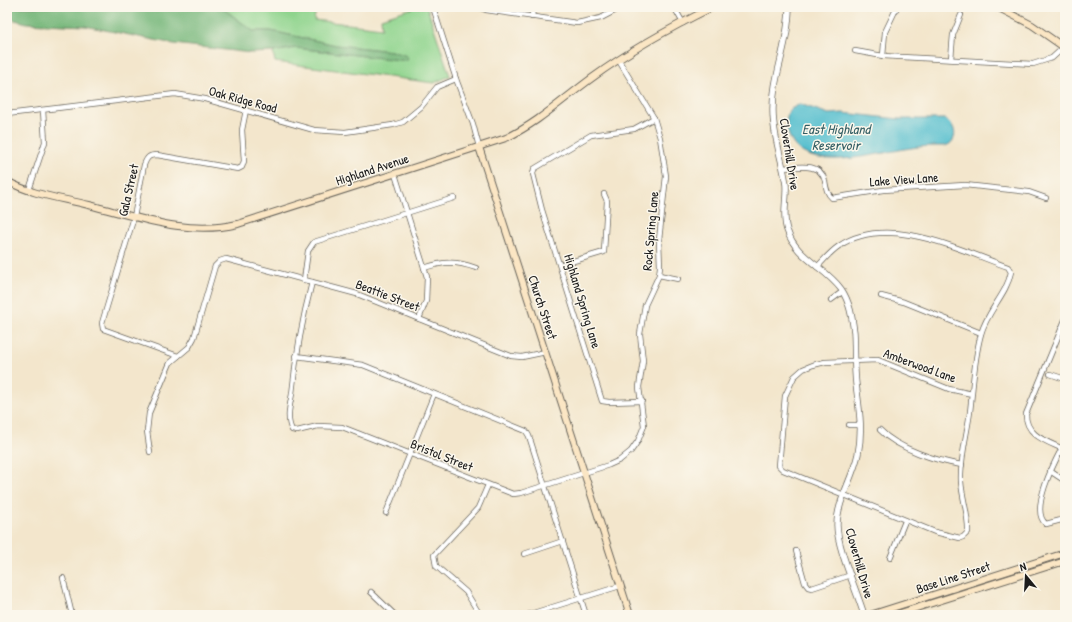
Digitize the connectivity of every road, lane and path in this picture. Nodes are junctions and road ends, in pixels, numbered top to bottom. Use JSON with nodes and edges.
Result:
{"nodes":[{"id":1,"x":433,"y":7,"type":"edge"},
{"id":2,"x":478,"y":7,"type":"edge"},
{"id":3,"x":533,"y":7,"type":"edge"},
{"id":4,"x":622,"y":7,"type":"edge"},
{"id":5,"x":674,"y":7,"type":"edge"},
{"id":6,"x":713,"y":7,"type":"edge"},
{"id":7,"x":789,"y":7,"type":"edge"},
{"id":8,"x":897,"y":7,"type":"edge"},
{"id":9,"x":997,"y":7,"type":"edge"},
{"id":10,"x":961,"y":15,"type":"dead end"},
{"id":11,"x":532,"y":17,"type":"junction"},
{"id":12,"x":683,"y":23,"type":"junction"},
{"id":13,"x":1064,"y":47,"type":"edge"},
{"id":14,"x":855,"y":51,"type":"dead end"},
{"id":15,"x":883,"y":56,"type":"junction"},
{"id":16,"x":951,"y":59,"type":"junction"},
{"id":17,"x":619,"y":61,"type":"junction"},
{"id":18,"x":456,"y":79,"type":"junction"},
{"id":19,"x":43,"y":110,"type":"junction"},
{"id":20,"x":246,"y":110,"type":"junction"},
{"id":21,"x":7,"y":114,"type":"edge"},
{"id":22,"x":654,"y":118,"type":"junction"},
{"id":23,"x":479,"y":147,"type":"junction"},
{"id":24,"x":783,"y":168,"type":"junction"},
{"id":25,"x":395,"y":174,"type":"junction"},
{"id":26,"x":7,"y":181,"type":"edge"},
{"id":27,"x":29,"y":190,"type":"junction"},
{"id":28,"x":604,"y":194,"type":"dead end"},
{"id":29,"x":454,"y":198,"type":"dead end"},
{"id":30,"x":1046,"y":198,"type":"dead end"},
{"id":31,"x":407,"y":213,"type":"junction"},
{"id":32,"x":134,"y":217,"type":"junction"},
{"id":33,"x":560,"y":265,"type":"junction"},
{"id":34,"x":817,"y":267,"type":"junction"},
{"id":35,"x":424,"y":268,"type":"junction"},
{"id":36,"x":476,"y":268,"type":"dead end"},
{"id":37,"x":659,"y":275,"type":"junction"},
{"id":38,"x":678,"y":279,"type":"dead end"},
{"id":39,"x":304,"y":280,"type":"junction"},
{"id":40,"x":312,"y":282,"type":"junction"},
{"id":41,"x":842,"y":292,"type":"junction"},
{"id":42,"x":881,"y":296,"type":"dead end"},
{"id":43,"x":831,"y":300,"type":"dead end"},
{"id":44,"x":420,"y":319,"type":"junction"},
{"id":45,"x":1065,"y":320,"type":"edge"},
{"id":46,"x":981,"y":333,"type":"junction"},
{"id":47,"x":546,"y":352,"type":"junction"},
{"id":48,"x":178,"y":356,"type":"junction"},
{"id":49,"x":296,"y":356,"type":"junction"},
{"id":50,"x":855,"y":361,"type":"junction"},
{"id":51,"x":1050,"y":374,"type":"dead end"},
{"id":52,"x":1065,"y":379,"type":"edge"},
{"id":53,"x":434,"y":394,"type":"junction"},
{"id":54,"x":972,"y":394,"type":"junction"},
{"id":55,"x":642,"y":401,"type":"junction"},
{"id":56,"x":849,"y":425,"type":"dead end"},
{"id":57,"x":860,"y":425,"type":"junction"},
{"id":58,"x":880,"y":430,"type":"dead end"},
{"id":59,"x":1063,"y":449,"type":"edge"},
{"id":60,"x":150,"y":452,"type":"dead end"},
{"id":61,"x":410,"y":454,"type":"junction"},
{"id":62,"x":962,"y":465,"type":"junction"},
{"id":63,"x":1050,"y":471,"type":"junction"},
{"id":64,"x":584,"y":473,"type":"junction"},
{"id":65,"x":1065,"y":481,"type":"edge"},
{"id":66,"x":544,"y":485,"type":"junction"},
{"id":67,"x":488,"y":486,"type":"junction"},
{"id":68,"x":844,"y":495,"type":"junction"},
{"id":69,"x":386,"y":513,"type":"dead end"},
{"id":70,"x":1065,"y":519,"type":"edge"},
{"id":71,"x":905,"y":521,"type":"junction"},
{"id":72,"x":562,"y":541,"type":"junction"},
{"id":73,"x":796,"y":551,"type":"dead end"},
{"id":74,"x":1065,"y":553,"type":"edge"},
{"id":75,"x":524,"y":554,"type":"dead end"},
{"id":76,"x":890,"y":558,"type":"dead end"},
{"id":77,"x":1065,"y":561,"type":"edge"},
{"id":78,"x":851,"y":575,"type":"junction"},
{"id":79,"x":63,"y":578,"type":"dead end"},
{"id":80,"x":620,"y":586,"type":"junction"},
{"id":81,"x":371,"y":592,"type":"dead end"},
{"id":82,"x":581,"y":598,"type":"junction"},
{"id":83,"x":72,"y":615,"type":"edge"},
{"id":84,"x":395,"y":615,"type":"edge"},
{"id":85,"x":480,"y":615,"type":"edge"},
{"id":86,"x":528,"y":615,"type":"edge"},
{"id":87,"x":586,"y":615,"type":"edge"},
{"id":88,"x":630,"y":615,"type":"edge"},
{"id":89,"x":864,"y":615,"type":"edge"},
{"id":90,"x":870,"y":615,"type":"edge"},
{"id":91,"x":894,"y":615,"type":"edge"}],
"edges":[{"from":1,"to":18,"type":"street","name":"Church Street"},
{"from":2,"to":11,"type":"street"},
{"from":3,"to":11,"type":"street"},
{"from":4,"to":11,"type":"street"},
{"from":5,"to":12,"type":"street"},
{"from":6,"to":12,"type":"main road","name":"Highland Avenue"},
{"from":7,"to":24,"type":"street","name":"Cloverhill Drive"},
{"from":8,"to":15,"type":"street"},
{"from":9,"to":13,"type":"main road"},
{"from":10,"to":16,"type":"street"},
{"from":12,"to":17,"type":"main road","name":"Highland Avenue"},
{"from":13,"to":16,"type":"street"},
{"from":14,"to":15,"type":"street"},
{"from":15,"to":16,"type":"street"},
{"from":17,"to":22,"type":"street","name":"Rock Spring Lane"},
{"from":17,"to":23,"type":"main road","name":"Highland Avenue"},
{"from":18,"to":20,"type":"street","name":"Oak Ridge Road"},
{"from":18,"to":23,"type":"street","name":"Church Street"},
{"from":19,"to":20,"type":"street","name":"Oak Ridge Road"},
{"from":19,"to":21,"type":"street","name":"Oak Ridge Road"},
{"from":19,"to":27,"type":"street"},
{"from":20,"to":32,"type":"street","name":"Gala Street"},
{"from":22,"to":33,"type":"street","name":"Highland Spring Lane"},
{"from":22,"to":37,"type":"street","name":"Rock Spring Lane"},
{"from":23,"to":25,"type":"main road","name":"Highland Avenue"},
{"from":23,"to":47,"type":"main road","name":"Church Street"},
{"from":24,"to":30,"type":"street","name":"Lake View Lane"},
{"from":24,"to":34,"type":"street","name":"Cloverhill Drive"},
{"from":25,"to":31,"type":"street"},
{"from":25,"to":32,"type":"main road","name":"Highland Avenue"},
{"from":26,"to":27,"type":"main road","name":"Highland Avenue"},
{"from":27,"to":32,"type":"main road","name":"Highland Avenue"},
{"from":28,"to":33,"type":"street"},
{"from":29,"to":31,"type":"street"},
{"from":31,"to":35,"type":"street"},
{"from":31,"to":39,"type":"street"},
{"from":32,"to":48,"type":"street","name":"Gala Street"},
{"from":33,"to":55,"type":"street","name":"Highland Spring Lane"},
{"from":34,"to":41,"type":"street","name":"Cloverhill Drive"},
{"from":34,"to":46,"type":"street"},
{"from":35,"to":36,"type":"street"},
{"from":35,"to":44,"type":"street"},
{"from":37,"to":38,"type":"street"},
{"from":37,"to":55,"type":"street","name":"Rock Spring Lane"},
{"from":39,"to":40,"type":"street","name":"Beattie Street"},
{"from":39,"to":48,"type":"street","name":"Beattie Street"},
{"from":40,"to":44,"type":"street","name":"Beattie Street"},
{"from":40,"to":49,"type":"street"},
{"from":41,"to":43,"type":"street"},
{"from":41,"to":50,"type":"street","name":"Cloverhill Drive"},
{"from":42,"to":46,"type":"street"},
{"from":44,"to":47,"type":"street","name":"Beattie Street"},
{"from":45,"to":59,"type":"street"},
{"from":46,"to":54,"type":"street"},
{"from":47,"to":64,"type":"main road","name":"Church Street"},
{"from":48,"to":60,"type":"street"},
{"from":49,"to":53,"type":"street"},
{"from":49,"to":61,"type":"street","name":"Bristol Street"},
{"from":50,"to":54,"type":"street","name":"Amberwood Lane"},
{"from":50,"to":57,"type":"street","name":"Cloverhill Drive"},
{"from":50,"to":68,"type":"street","name":"Amberwood Lane"},
{"from":51,"to":52,"type":"street"},
{"from":53,"to":61,"type":"street"},
{"from":53,"to":66,"type":"street"},
{"from":54,"to":62,"type":"street"},
{"from":55,"to":64,"type":"street","name":"Rock Spring Lane"},
{"from":56,"to":57,"type":"street"},
{"from":57,"to":68,"type":"street","name":"Cloverhill Drive"},
{"from":58,"to":62,"type":"street"},
{"from":59,"to":63,"type":"street"},
{"from":61,"to":67,"type":"street","name":"Bristol Street"},
{"from":61,"to":69,"type":"street"},
{"from":62,"to":71,"type":"street"},
{"from":63,"to":65,"type":"street"},
{"from":63,"to":70,"type":"street"},
{"from":64,"to":66,"type":"street","name":"Bristol Street"},
{"from":64,"to":80,"type":"main road","name":"Church Street"},
{"from":66,"to":67,"type":"street","name":"Bristol Street"},
{"from":66,"to":72,"type":"street"},
{"from":67,"to":85,"type":"street"},
{"from":68,"to":71,"type":"street"},
{"from":68,"to":78,"type":"street","name":"Cloverhill Drive"},
{"from":71,"to":76,"type":"street"},
{"from":72,"to":75,"type":"street"},
{"from":72,"to":82,"type":"street"},
{"from":73,"to":78,"type":"street"},
{"from":74,"to":90,"type":"main road","name":"Base Line Street"},
{"from":77,"to":91,"type":"main road","name":"Base Line Street"},
{"from":78,"to":89,"type":"street","name":"Cloverhill Drive"},
{"from":79,"to":83,"type":"street"},
{"from":80,"to":82,"type":"street"},
{"from":80,"to":88,"type":"main road","name":"Church Street"},
{"from":81,"to":84,"type":"street"},
{"from":82,"to":86,"type":"street"},
{"from":82,"to":87,"type":"street"}]}
